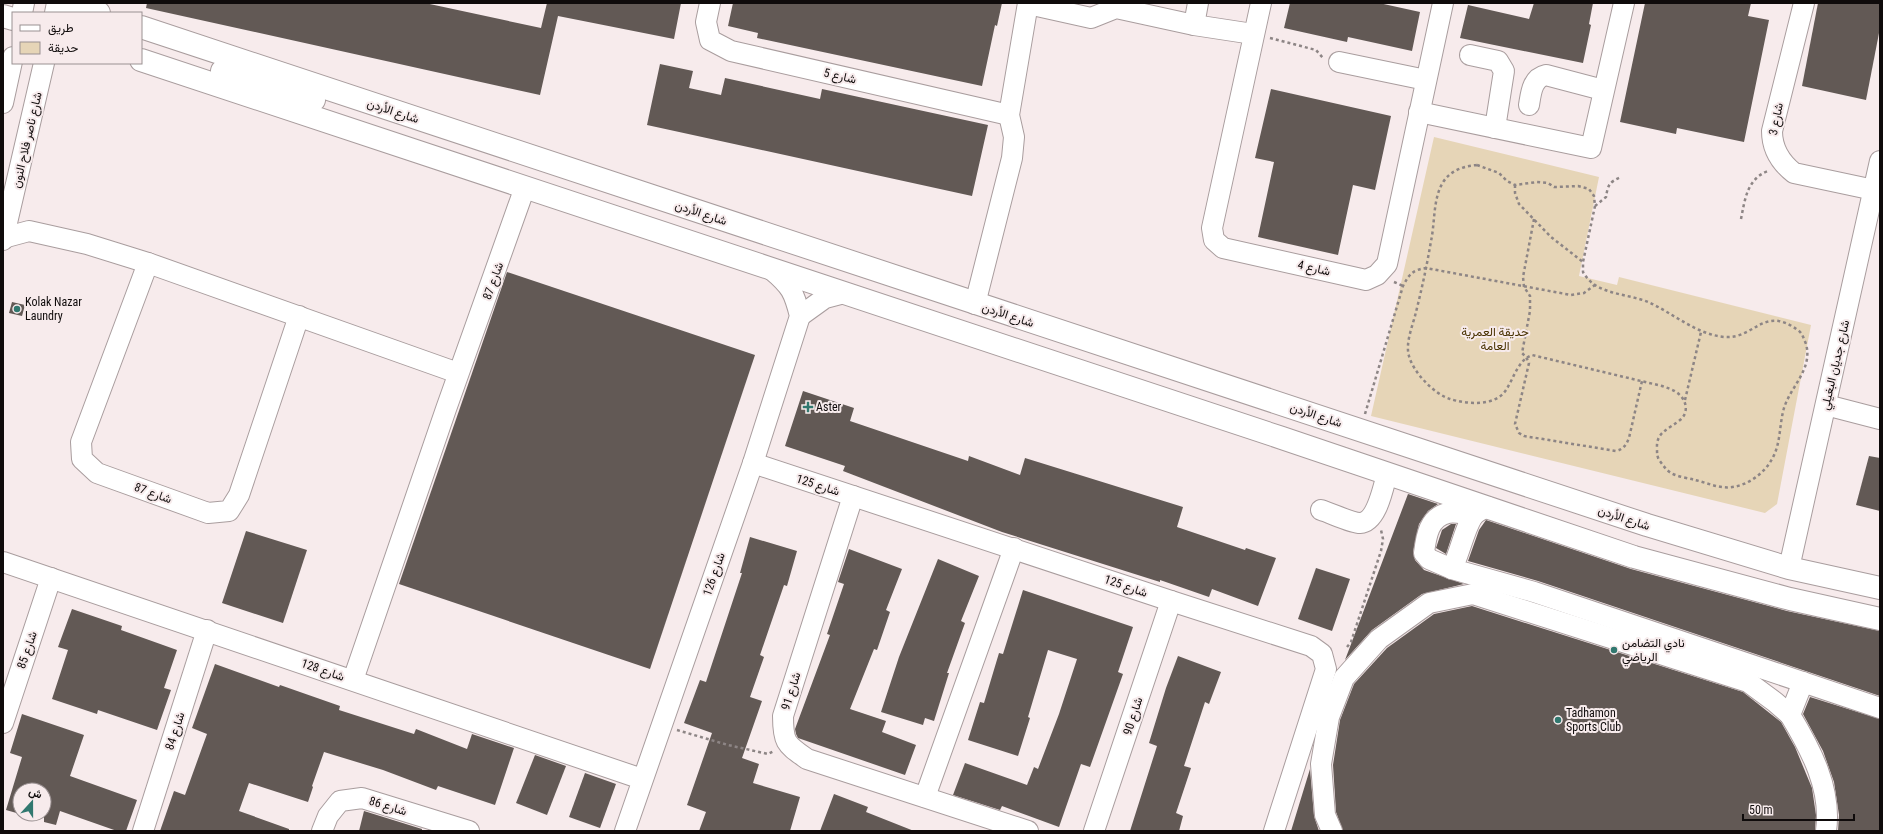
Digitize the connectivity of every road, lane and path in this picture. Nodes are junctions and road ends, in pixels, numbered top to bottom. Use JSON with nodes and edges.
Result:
{"nodes":[{"id":1,"x":69,"y":3,"type":"edge"},
{"id":2,"x":710,"y":3,"type":"edge"},
{"id":3,"x":1028,"y":3,"type":"edge"},
{"id":4,"x":1198,"y":3,"type":"edge"},
{"id":5,"x":1261,"y":3,"type":"edge"},
{"id":6,"x":1443,"y":3,"type":"edge"},
{"id":7,"x":1624,"y":3,"type":"edge"},
{"id":8,"x":1804,"y":3,"type":"edge"},
{"id":9,"x":1114,"y":6,"type":"edge"},
{"id":10,"x":96,"y":12,"type":"edge"},
{"id":11,"x":1194,"y":25,"type":"junction"},
{"id":12,"x":142,"y":27,"type":"edge"},
{"id":13,"x":1254,"y":34,"type":"junction"},
{"id":14,"x":142,"y":46,"type":"edge"},
{"id":15,"x":1470,"y":55,"type":"dead end"},
{"id":16,"x":142,"y":60,"type":"edge"},
{"id":17,"x":12,"y":61,"type":"edge"},
{"id":18,"x":1340,"y":62,"type":"joint"},
{"id":19,"x":44,"y":64,"type":"edge"},
{"id":20,"x":1426,"y":80,"type":"junction"},
{"id":21,"x":1603,"y":90,"type":"junction"},
{"id":22,"x":3,"y":103,"type":"edge"},
{"id":23,"x":1529,"y":105,"type":"dead end"},
{"id":24,"x":387,"y":109,"type":"junction"},
{"id":25,"x":1419,"y":112,"type":"junction"},
{"id":26,"x":1009,"y":115,"type":"junction"},
{"id":27,"x":1495,"y":128,"type":"junction"},
{"id":28,"x":1880,"y":161,"type":"edge"},
{"id":29,"x":1784,"y":165,"type":"junction"},
{"id":30,"x":1621,"y":177,"type":"dead end"},
{"id":31,"x":1515,"y":185,"type":"junction"},
{"id":32,"x":525,"y":187,"type":"junction"},
{"id":33,"x":1874,"y":190,"type":"junction"},
{"id":34,"x":1595,"y":206,"type":"junction"},
{"id":35,"x":10,"y":212,"type":"junction"},
{"id":36,"x":1534,"y":219,"type":"junction"},
{"id":37,"x":1741,"y":219,"type":"dead end"},
{"id":38,"x":29,"y":231,"type":"junction"},
{"id":39,"x":3,"y":239,"type":"edge"},
{"id":40,"x":1582,"y":262,"type":"junction"},
{"id":41,"x":148,"y":263,"type":"junction"},
{"id":42,"x":1426,"y":268,"type":"junction"},
{"id":43,"x":772,"y":270,"type":"junction"},
{"id":44,"x":1596,"y":285,"type":"junction"},
{"id":45,"x":1524,"y":287,"type":"junction"},
{"id":46,"x":844,"y":293,"type":"junction"},
{"id":47,"x":975,"y":304,"type":"junction"},
{"id":48,"x":300,"y":316,"type":"junction"},
{"id":49,"x":800,"y":316,"type":"junction"},
{"id":50,"x":1701,"y":332,"type":"junction"},
{"id":51,"x":1526,"y":357,"type":"junction"},
{"id":52,"x":458,"y":374,"type":"junction"},
{"id":53,"x":1642,"y":381,"type":"junction"},
{"id":54,"x":1685,"y":400,"type":"junction"},
{"id":55,"x":1826,"y":405,"type":"junction"},
{"id":56,"x":1290,"y":406,"type":"junction"},
{"id":57,"x":1880,"y":419,"type":"edge"},
{"id":58,"x":1360,"y":430,"type":"junction"},
{"id":59,"x":1282,"y":438,"type":"junction"},
{"id":60,"x":753,"y":463,"type":"junction"},
{"id":61,"x":1387,"y":474,"type":"junction"},
{"id":62,"x":854,"y":496,"type":"junction"},
{"id":63,"x":1322,"y":510,"type":"dead end"},
{"id":64,"x":1481,"y":511,"type":"junction"},
{"id":65,"x":1373,"y":516,"type":"junction"},
{"id":66,"x":1647,"y":525,"type":"junction"},
{"id":67,"x":1014,"y":548,"type":"junction"},
{"id":68,"x":1634,"y":557,"type":"junction"},
{"id":69,"x":3,"y":562,"type":"edge"},
{"id":70,"x":1789,"y":568,"type":"junction"},
{"id":71,"x":1452,"y":569,"type":"junction"},
{"id":72,"x":52,"y":578,"type":"junction"},
{"id":73,"x":1880,"y":588,"type":"edge"},
{"id":74,"x":1171,"y":601,"type":"junction"},
{"id":75,"x":1880,"y":620,"type":"edge"},
{"id":76,"x":207,"y":630,"type":"junction"},
{"id":77,"x":1346,"y":648,"type":"dead end"},
{"id":78,"x":353,"y":680,"type":"junction"},
{"id":79,"x":1803,"y":682,"type":"junction"},
{"id":80,"x":1880,"y":708,"type":"edge"},
{"id":81,"x":1790,"y":715,"type":"junction"},
{"id":82,"x":3,"y":723,"type":"edge"},
{"id":83,"x":661,"y":726,"type":"junction"},
{"id":84,"x":787,"y":744,"type":"junction"},
{"id":85,"x":642,"y":779,"type":"junction"},
{"id":86,"x":925,"y":797,"type":"junction"},
{"id":87,"x":143,"y":831,"type":"edge"},
{"id":88,"x":322,"y":831,"type":"edge"},
{"id":89,"x":469,"y":831,"type":"edge"},
{"id":90,"x":625,"y":831,"type":"edge"},
{"id":91,"x":1028,"y":831,"type":"edge"},
{"id":92,"x":1094,"y":831,"type":"edge"},
{"id":93,"x":1274,"y":831,"type":"edge"},
{"id":94,"x":1332,"y":831,"type":"edge"},
{"id":95,"x":1826,"y":831,"type":"edge"}],
"edges":[{"from":1,"to":10,"type":"main road"},
{"from":2,"to":26,"type":"street","name":"شارع 5"},
{"from":3,"to":9,"type":"street"},
{"from":3,"to":26,"type":"street"},
{"from":4,"to":11,"type":"street"},
{"from":5,"to":13,"type":"street","name":"شارع 4"},
{"from":6,"to":20,"type":"street","name":"شارع 4"},
{"from":7,"to":21,"type":"street"},
{"from":8,"to":29,"type":"street","name":"شارع 3"},
{"from":9,"to":11,"type":"street"},
{"from":11,"to":13,"type":"street"},
{"from":12,"to":24,"type":"main road","name":"شارع الأردن"},
{"from":13,"to":18,"type":"path"},
{"from":13,"to":25,"type":"street","name":"شارع 4"},
{"from":14,"to":24,"type":"main road"},
{"from":15,"to":27,"type":"street"},
{"from":16,"to":32,"type":"main road"},
{"from":17,"to":22,"type":"street"},
{"from":18,"to":20,"type":"street"},
{"from":19,"to":35,"type":"street","name":"شارع ناصر فلاح النون"},
{"from":20,"to":25,"type":"street","name":"شارع 4"},
{"from":21,"to":23,"type":"street"},
{"from":21,"to":27,"type":"street"},
{"from":24,"to":47,"type":"main road","name":"شارع الأردن"},
{"from":25,"to":27,"type":"street"},
{"from":26,"to":47,"type":"street"},
{"from":28,"to":33,"type":"street","name":"شارع جديان البغيلي"},
{"from":29,"to":33,"type":"street"},
{"from":29,"to":37,"type":"path"},
{"from":30,"to":34,"type":"path"},
{"from":31,"to":34,"type":"path"},
{"from":31,"to":36,"type":"path"},
{"from":31,"to":42,"type":"path"},
{"from":32,"to":43,"type":"main road"},
{"from":32,"to":52,"type":"street","name":"شارع 87"},
{"from":33,"to":55,"type":"street","name":"شارع جديان البغيلي"},
{"from":34,"to":40,"type":"path"},
{"from":35,"to":38,"type":"street"},
{"from":35,"to":39,"type":"street","name":"شارع ناصر فلاح النون"},
{"from":36,"to":40,"type":"path"},
{"from":36,"to":45,"type":"path"},
{"from":38,"to":39,"type":"street"},
{"from":38,"to":41,"type":"street"},
{"from":40,"to":44,"type":"path"},
{"from":41,"to":48,"type":"street"},
{"from":41,"to":48,"type":"street","name":"شارع 87"},
{"from":42,"to":45,"type":"path"},
{"from":42,"to":51,"type":"path"},
{"from":42,"to":58,"type":"path"},
{"from":43,"to":46,"type":"main road"},
{"from":43,"to":49,"type":"street"},
{"from":44,"to":45,"type":"path"},
{"from":44,"to":50,"type":"path"},
{"from":45,"to":51,"type":"path"},
{"from":46,"to":49,"type":"street"},
{"from":46,"to":59,"type":"main road"},
{"from":47,"to":56,"type":"main road","name":"شارع الأردن"},
{"from":48,"to":52,"type":"street"},
{"from":49,"to":60,"type":"street","name":"شارع 126"},
{"from":50,"to":54,"type":"path"},
{"from":50,"to":54,"type":"path"},
{"from":51,"to":53,"type":"path"},
{"from":51,"to":53,"type":"path"},
{"from":52,"to":78,"type":"street","name":"شارع 87"},
{"from":53,"to":54,"type":"path"},
{"from":55,"to":57,"type":"street"},
{"from":55,"to":70,"type":"street","name":"شارع جديان البغيلي"},
{"from":56,"to":58,"type":"main road","name":"شارع الأردن"},
{"from":56,"to":59,"type":"main road"},
{"from":58,"to":66,"type":"main road","name":"شارع الأردن"},
{"from":59,"to":61,"type":"main road"},
{"from":60,"to":62,"type":"street","name":"شارع 125"},
{"from":60,"to":83,"type":"street","name":"شارع 126"},
{"from":61,"to":64,"type":"main road"},
{"from":61,"to":65,"type":"street"},
{"from":62,"to":67,"type":"street","name":"شارع 125"},
{"from":62,"to":84,"type":"street","name":"شارع 91"},
{"from":63,"to":65,"type":"street"},
{"from":64,"to":68,"type":"main road"},
{"from":64,"to":71,"type":"street"},
{"from":64,"to":71,"type":"street"},
{"from":65,"to":77,"type":"path"},
{"from":66,"to":68,"type":"main road"},
{"from":66,"to":70,"type":"main road","name":"شارع الأردن"},
{"from":67,"to":74,"type":"street","name":"شارع 125"},
{"from":67,"to":86,"type":"street"},
{"from":68,"to":75,"type":"main road"},
{"from":69,"to":72,"type":"street","name":"شارع 128"},
{"from":70,"to":73,"type":"main road","name":"شارع الأردن"},
{"from":71,"to":79,"type":"street"},
{"from":72,"to":76,"type":"street","name":"شارع 128"},
{"from":72,"to":82,"type":"street","name":"شارع 85"},
{"from":74,"to":92,"type":"street","name":"شارع 90"},
{"from":74,"to":93,"type":"street","name":"شارع 125"},
{"from":76,"to":78,"type":"street","name":"شارع 128"},
{"from":76,"to":87,"type":"street","name":"شارع 84"},
{"from":78,"to":85,"type":"street","name":"شارع 128"},
{"from":79,"to":80,"type":"street"},
{"from":79,"to":81,"type":"street"},
{"from":81,"to":94,"type":"street"},
{"from":81,"to":95,"type":"street"},
{"from":83,"to":84,"type":"path"},
{"from":83,"to":85,"type":"street","name":"شارع 126"},
{"from":84,"to":86,"type":"street"},
{"from":85,"to":90,"type":"street","name":"شارع 126"},
{"from":86,"to":91,"type":"street"},
{"from":88,"to":89,"type":"street","name":"شارع 86"}]}
